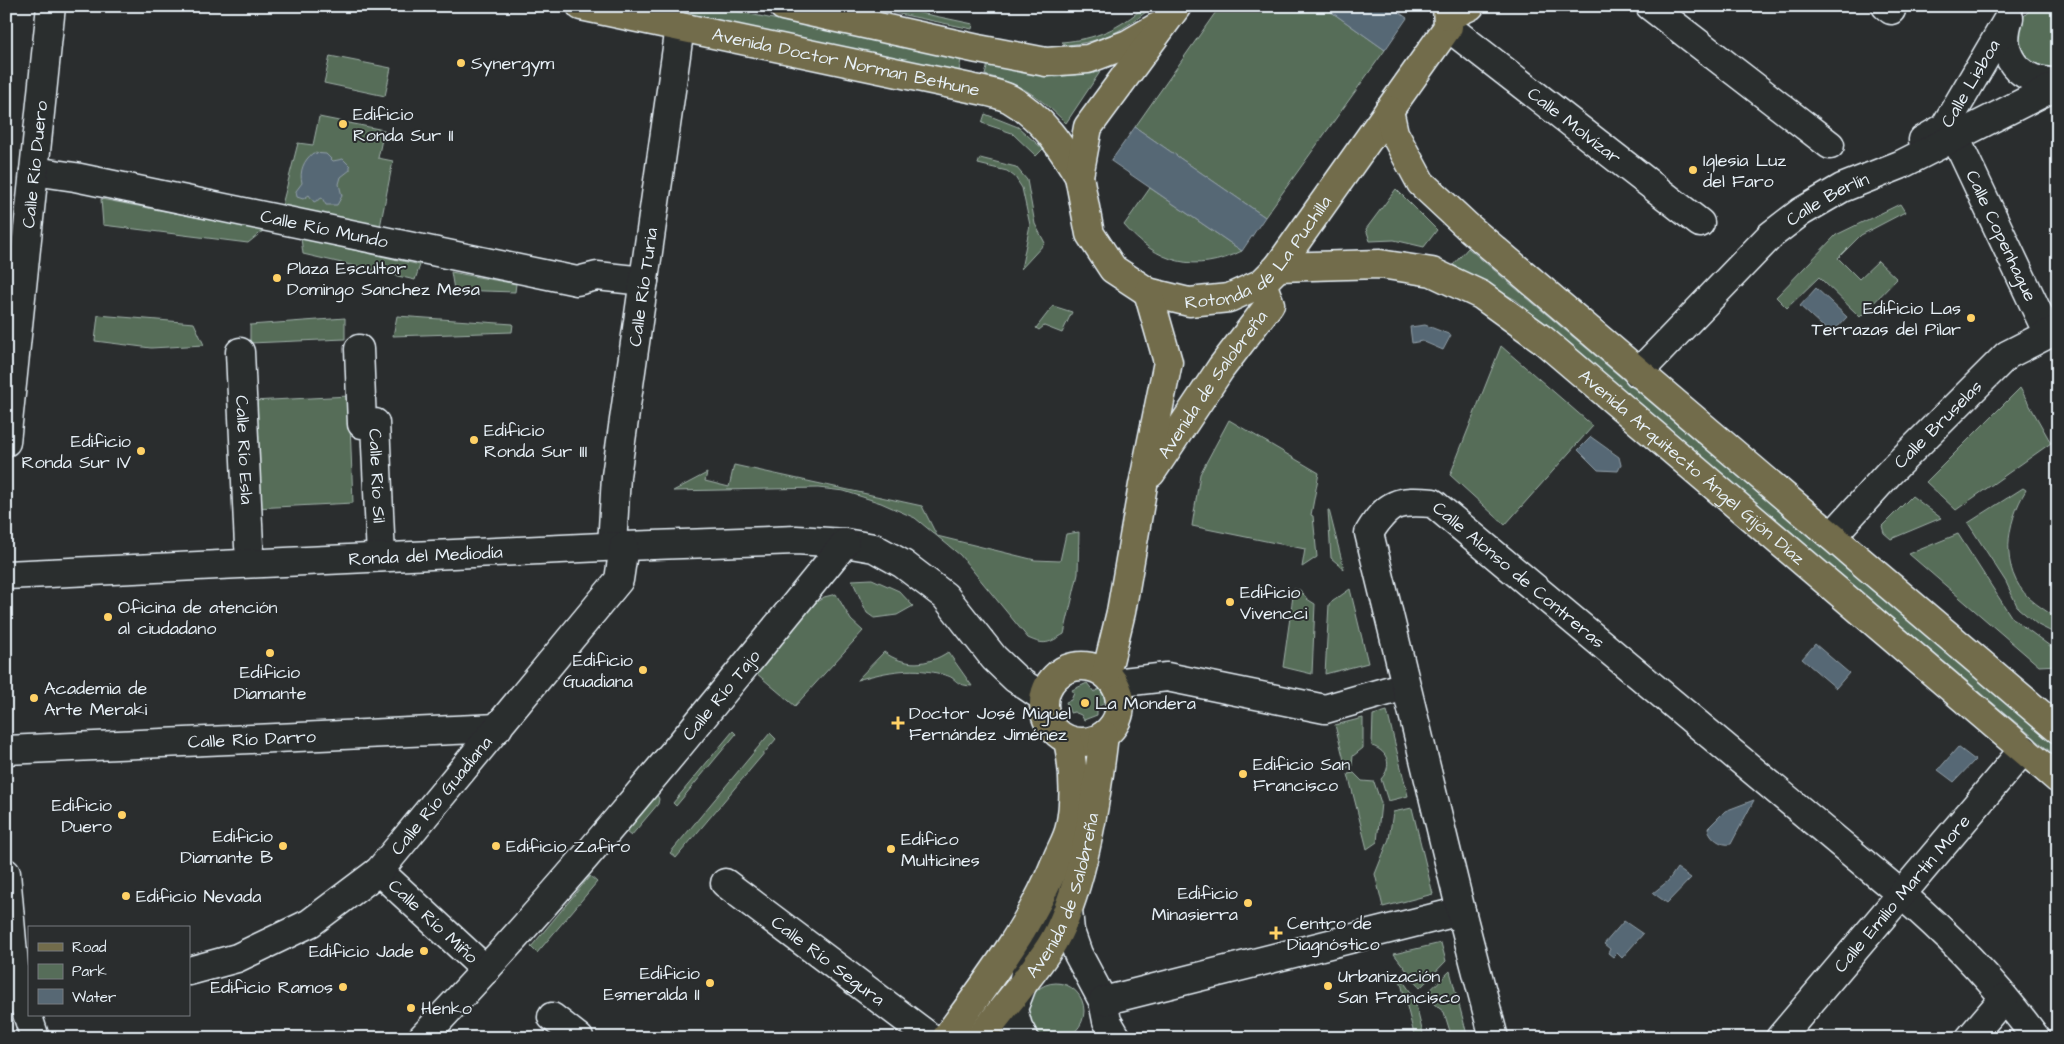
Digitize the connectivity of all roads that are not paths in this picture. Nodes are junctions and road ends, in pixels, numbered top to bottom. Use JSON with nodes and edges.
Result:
{"nodes":[{"id":1,"x":51,"y":6,"type":"edge"},
{"id":2,"x":581,"y":6,"type":"edge"},
{"id":3,"x":783,"y":6,"type":"edge"},
{"id":4,"x":1650,"y":6,"type":"edge"},
{"id":5,"x":2012,"y":12,"type":"edge"},
{"id":6,"x":1172,"y":14,"type":"edge"},
{"id":7,"x":1454,"y":14,"type":"edge"},
{"id":8,"x":680,"y":27,"type":"junction"},
{"id":9,"x":2058,"y":84,"type":"edge"},
{"id":10,"x":1390,"y":110,"type":"junction"},
{"id":11,"x":1955,"y":137,"type":"junction"},
{"id":12,"x":1830,"y":145,"type":"dead end"},
{"id":13,"x":34,"y":171,"type":"junction"},
{"id":14,"x":1875,"y":173,"type":"junction"},
{"id":15,"x":1079,"y":176,"type":"junction"},
{"id":16,"x":1700,"y":223,"type":"dead end"},
{"id":17,"x":1270,"y":275,"type":"junction"},
{"id":18,"x":644,"y":281,"type":"junction"},
{"id":19,"x":1148,"y":292,"type":"junction"},
{"id":20,"x":13,"y":307,"type":"edge"},
{"id":21,"x":2053,"y":332,"type":"edge"},
{"id":22,"x":359,"y":349,"type":"dead end"},
{"id":23,"x":240,"y":352,"type":"dead end"},
{"id":24,"x":1638,"y":373,"type":"junction"},
{"id":25,"x":6,"y":442,"type":"edge"},
{"id":26,"x":1143,"y":485,"type":"junction"},
{"id":27,"x":1832,"y":536,"type":"junction"},
{"id":28,"x":845,"y":542,"type":"junction"},
{"id":29,"x":249,"y":546,"type":"dead end"},
{"id":30,"x":618,"y":546,"type":"junction"},
{"id":31,"x":381,"y":558,"type":"junction"},
{"id":32,"x":6,"y":575,"type":"edge"},
{"id":33,"x":1110,"y":679,"type":"junction"},
{"id":34,"x":1405,"y":686,"type":"junction"},
{"id":35,"x":1044,"y":698,"type":"junction"},
{"id":36,"x":2055,"y":722,"type":"edge"},
{"id":37,"x":498,"y":728,"type":"junction"},
{"id":38,"x":1104,"y":735,"type":"junction"},
{"id":39,"x":1068,"y":740,"type":"junction"},
{"id":40,"x":2024,"y":749,"type":"junction"},
{"id":41,"x":6,"y":750,"type":"edge"},
{"id":42,"x":2058,"y":779,"type":"edge"},
{"id":43,"x":1055,"y":864,"type":"junction"},
{"id":44,"x":379,"y":871,"type":"junction"},
{"id":45,"x":6,"y":873,"type":"edge"},
{"id":46,"x":725,"y":882,"type":"dead end"},
{"id":47,"x":1902,"y":895,"type":"junction"},
{"id":48,"x":1068,"y":910,"type":"junction"},
{"id":49,"x":1461,"y":911,"type":"junction"},
{"id":50,"x":486,"y":970,"type":"junction"},
{"id":51,"x":190,"y":971,"type":"edge"},
{"id":52,"x":1023,"y":983,"type":"junction"},
{"id":53,"x":2004,"y":998,"type":"junction"},
{"id":54,"x":552,"y":1017,"type":"dead end"},
{"id":55,"x":24,"y":1023,"type":"edge"},
{"id":56,"x":1105,"y":1024,"type":"edge"},
{"id":57,"x":422,"y":1038,"type":"edge"},
{"id":58,"x":579,"y":1038,"type":"edge"},
{"id":59,"x":931,"y":1038,"type":"edge"},
{"id":60,"x":946,"y":1038,"type":"edge"},
{"id":61,"x":980,"y":1038,"type":"edge"},
{"id":62,"x":1024,"y":1038,"type":"edge"},
{"id":63,"x":1494,"y":1038,"type":"edge"},
{"id":64,"x":1780,"y":1038,"type":"edge"},
{"id":65,"x":1970,"y":1038,"type":"edge"},
{"id":66,"x":2036,"y":1038,"type":"edge"}],
"edges":[{"from":1,"to":13,"type":"street","name":"Calle Río Duero"},
{"from":2,"to":8,"type":"main road","name":"Avenida Doctor Norman Bethune"},
{"from":3,"to":6,"type":"main road"},
{"from":4,"to":12,"type":"street"},
{"from":5,"to":9,"type":"street"},
{"from":5,"to":14,"type":"street","name":"Calle Lisboa"},
{"from":6,"to":15,"type":"main road","name":"Rotonda de La Puchilla"},
{"from":7,"to":10,"type":"main road","name":"Rotonda de La Puchilla"},
{"from":7,"to":16,"type":"street","name":"Calle Molvízar"},
{"from":8,"to":15,"type":"main road","name":"Avenida Doctor Norman Bethune"},
{"from":8,"to":18,"type":"street","name":"Calle Río Turia"},
{"from":9,"to":11,"type":"street","name":"Calle Berlín"},
{"from":10,"to":17,"type":"main road","name":"Rotonda de La Puchilla"},
{"from":10,"to":24,"type":"main road","name":"Avenida Arquitecto Ángel Gijón Díaz"},
{"from":11,"to":14,"type":"street","name":"Calle Berlín"},
{"from":11,"to":21,"type":"street","name":"Calle Copenhague"},
{"from":13,"to":18,"type":"street","name":"Calle Río Mundo"},
{"from":13,"to":20,"type":"street","name":"Calle Río Duero"},
{"from":14,"to":24,"type":"street","name":"Calle Berlín"},
{"from":15,"to":19,"type":"main road","name":"Rotonda de La Puchilla"},
{"from":17,"to":19,"type":"main road","name":"Rotonda de La Puchilla"},
{"from":17,"to":26,"type":"main road","name":"Avenida de Salobreña"},
{"from":17,"to":40,"type":"main road","name":"Avenida Arquitecto Ángel Gijón Díaz"},
{"from":18,"to":30,"type":"street","name":"Calle Río Turia"},
{"from":19,"to":26,"type":"main road","name":"Avenida de Salobreña"},
{"from":20,"to":25,"type":"street","name":"Calle Río Duero"},
{"from":21,"to":27,"type":"street","name":"Calle Bruselas"},
{"from":22,"to":31,"type":"street","name":"Calle Río Sil"},
{"from":23,"to":29,"type":"street","name":"Calle Río Esla"},
{"from":24,"to":27,"type":"main road","name":"Avenida Arquitecto Ángel Gijón Díaz"},
{"from":26,"to":33,"type":"main road","name":"Avenida de Salobreña"},
{"from":27,"to":36,"type":"main road","name":"Avenida Arquitecto Ángel Gijón Díaz"},
{"from":28,"to":30,"type":"street","name":"Ronda del Mediodía"},
{"from":28,"to":35,"type":"street"},
{"from":28,"to":50,"type":"street","name":"Calle Río Tajo"},
{"from":30,"to":31,"type":"street","name":"Ronda del Mediodía"},
{"from":30,"to":37,"type":"street","name":"Calle Río Guadiana"},
{"from":31,"to":32,"type":"street","name":"Ronda del Mediodía"},
{"from":33,"to":34,"type":"street"},
{"from":33,"to":35,"type":"main road"},
{"from":33,"to":38,"type":"main road"},
{"from":34,"to":47,"type":"street","name":"Calle Alonso de Contreras"},
{"from":34,"to":49,"type":"street","name":"Calle Alonso de Contreras"},
{"from":35,"to":39,"type":"main road"},
{"from":37,"to":41,"type":"street","name":"Calle Río Darro"},
{"from":37,"to":44,"type":"street","name":"Calle Río Guadiana"},
{"from":38,"to":39,"type":"main road"},
{"from":38,"to":48,"type":"main road","name":"Avenida de Salobreña"},
{"from":39,"to":43,"type":"main road","name":"Avenida de Salobreña"},
{"from":40,"to":42,"type":"main road","name":"Avenida Arquitecto Ángel Gijón Díaz"},
{"from":40,"to":47,"type":"street","name":"Calle Emilio Martín More"},
{"from":43,"to":52,"type":"street"},
{"from":43,"to":60,"type":"main road","name":"Avenida de Salobreña"},
{"from":44,"to":50,"type":"street","name":"Calle Río Miño"},
{"from":44,"to":51,"type":"street","name":"Calle Río Guadiana"},
{"from":45,"to":55,"type":"street"},
{"from":46,"to":59,"type":"street","name":"Calle Río Segura"},
{"from":47,"to":53,"type":"street","name":"Calle Alonso de Contreras"},
{"from":47,"to":64,"type":"street","name":"Calle Emilio Martín More"},
{"from":48,"to":52,"type":"main road","name":"Avenida de Salobreña"},
{"from":48,"to":56,"type":"street"},
{"from":49,"to":56,"type":"street"},
{"from":49,"to":63,"type":"street","name":"Calle Alonso de Contreras"},
{"from":50,"to":57,"type":"street","name":"Calle Río Tajo"},
{"from":52,"to":61,"type":"main road","name":"Avenida de Salobreña"},
{"from":52,"to":62,"type":"street"},
{"from":53,"to":65,"type":"street"},
{"from":53,"to":66,"type":"street","name":"Calle Alonso de Contreras"},
{"from":54,"to":58,"type":"street"}]}
